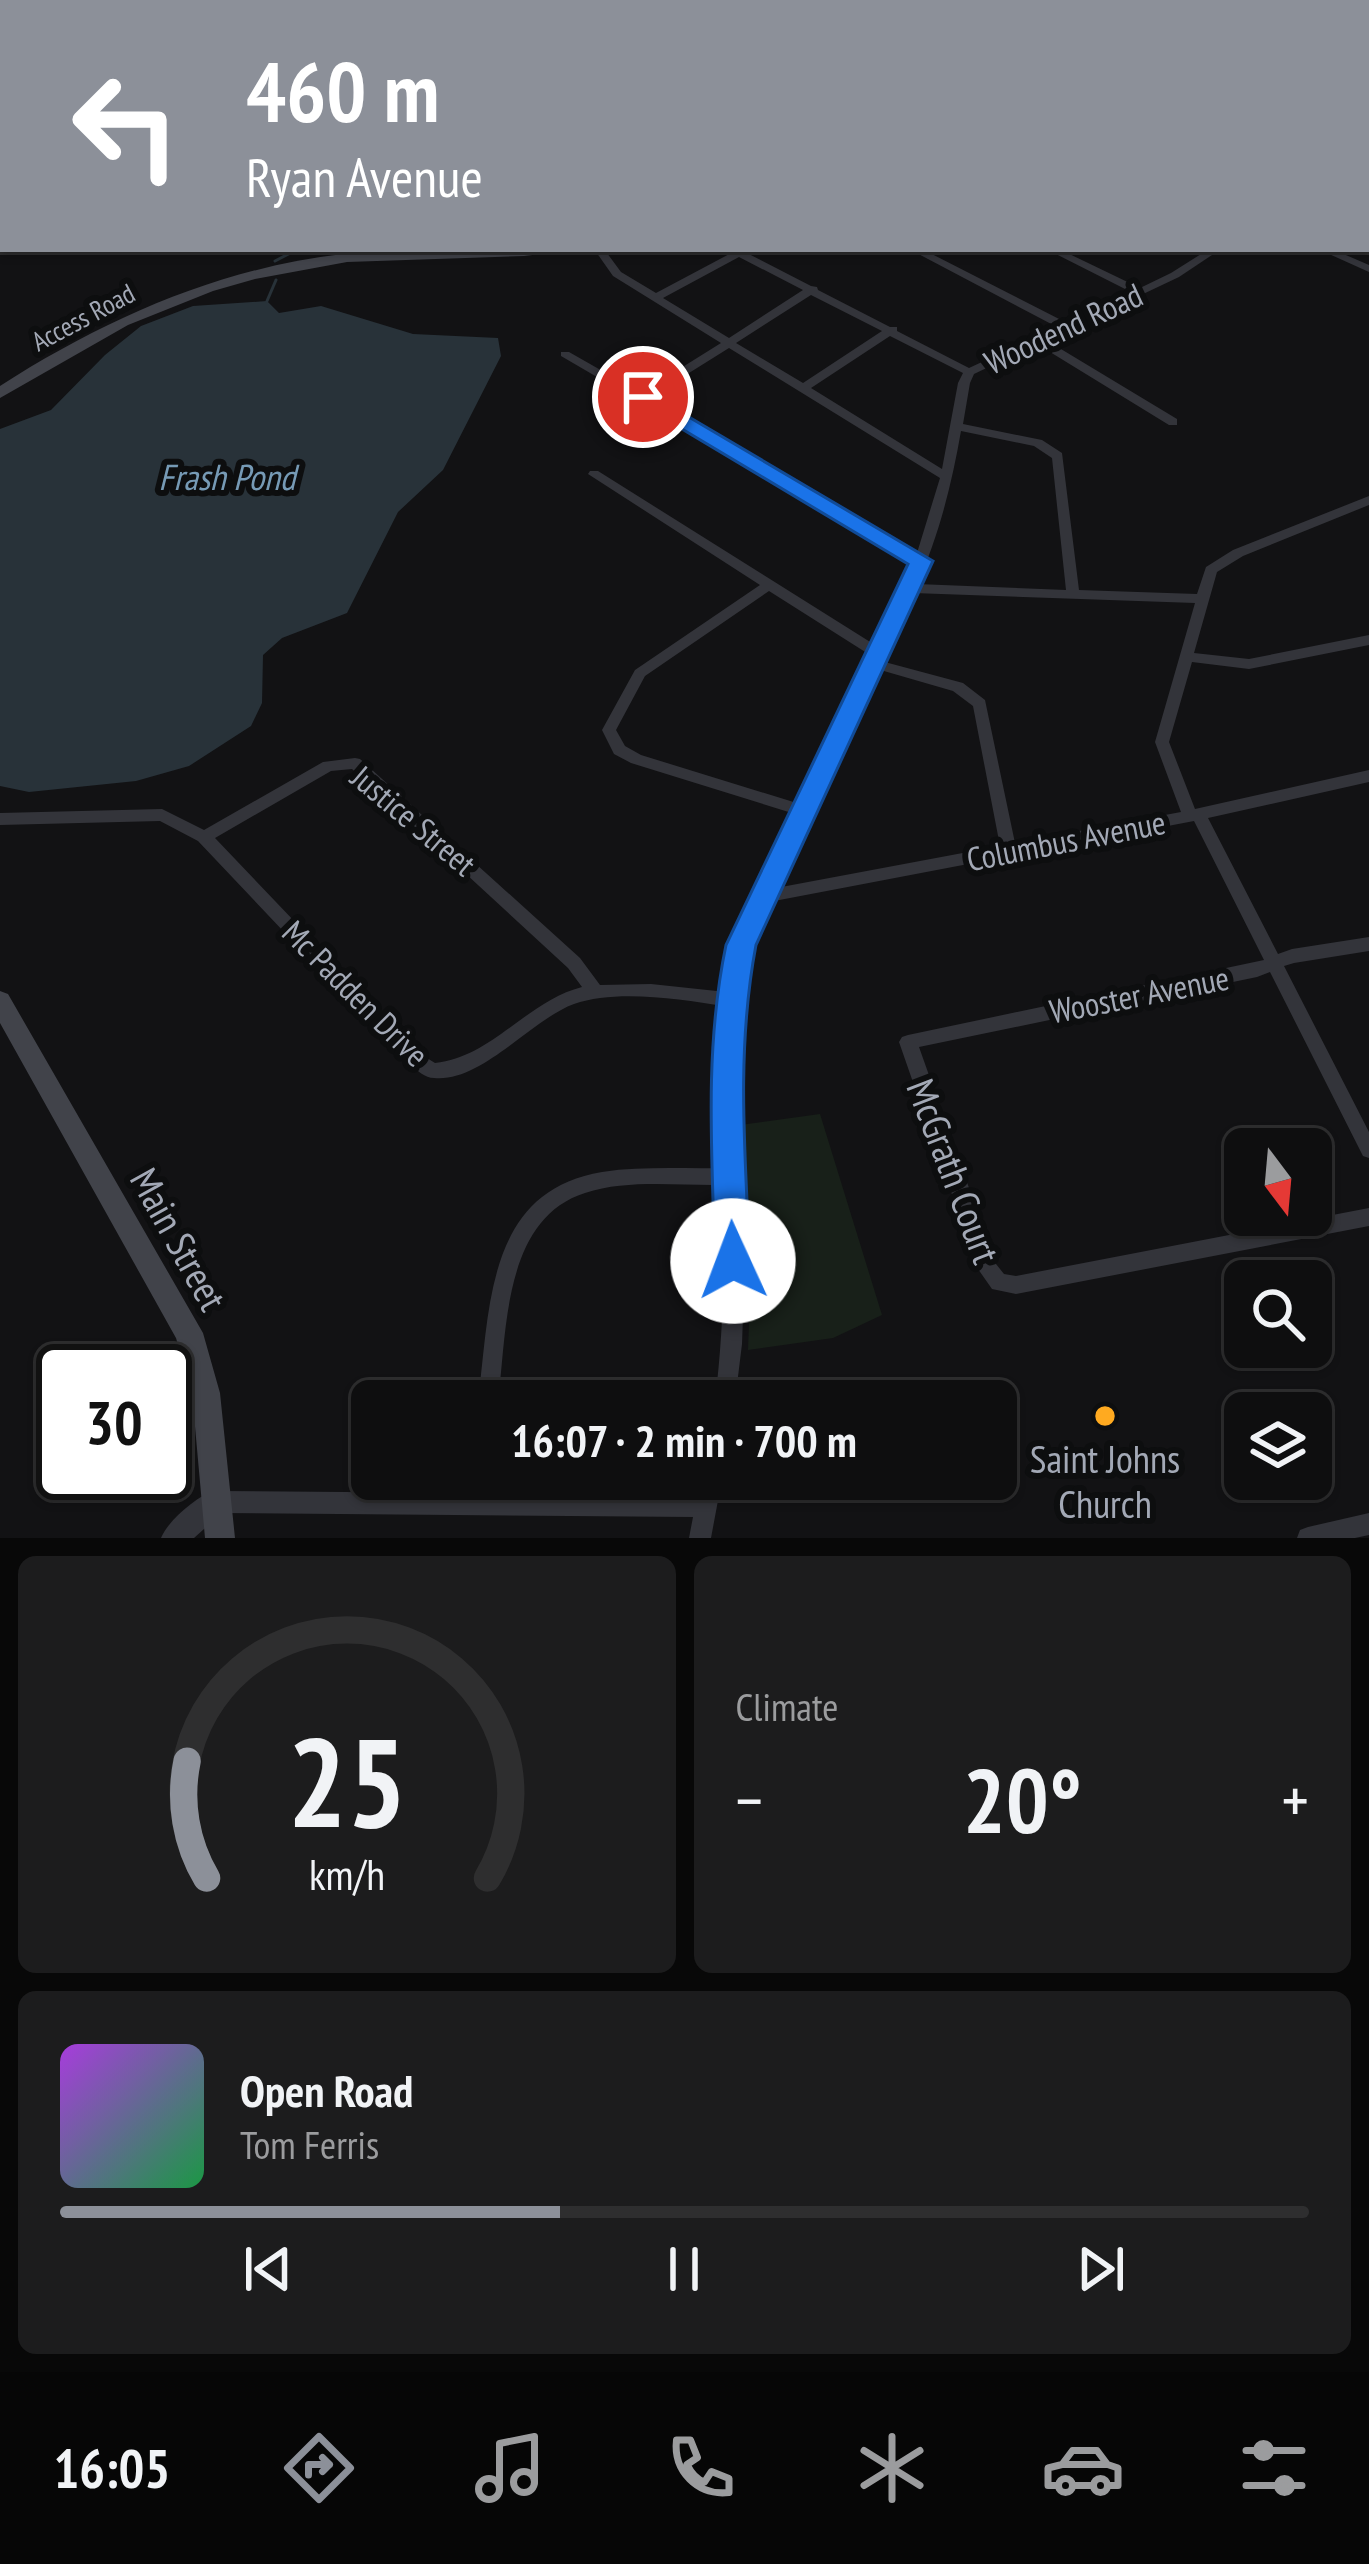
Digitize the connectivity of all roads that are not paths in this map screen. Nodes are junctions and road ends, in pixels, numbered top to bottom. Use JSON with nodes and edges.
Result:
{"nodes":[{"id":1,"x":480,"y":252,"type":"edge"},
{"id":2,"x":601,"y":252,"type":"edge"},
{"id":3,"x":920,"y":252,"type":"edge"},
{"id":4,"x":1058,"y":252,"type":"edge"},
{"id":5,"x":1330,"y":252,"type":"edge"},
{"id":6,"x":1210,"y":253,"type":"edge"},
{"id":7,"x":1369,"y":269,"type":"edge"},
{"id":8,"x":813,"y":289,"type":"junction"},
{"id":9,"x":1140,"y":292,"type":"junction"},
{"id":10,"x":655,"y":298,"type":"junction"},
{"id":11,"x":1066,"y":327,"type":"junction"},
{"id":12,"x":893,"y":329,"type":"junction"},
{"id":13,"x":1038,"y":340,"type":"junction"},
{"id":14,"x":728,"y":342,"type":"junction"},
{"id":15,"x":565,"y":354,"type":"dead end"},
{"id":16,"x":970,"y":372,"type":"junction"},
{"id":17,"x":802,"y":389,"type":"junction"},
{"id":18,"x":0,"y":393,"type":"edge"},
{"id":19,"x":643,"y":397,"type":"junction"},
{"id":20,"x":1173,"y":422,"type":"dead end"},
{"id":21,"x":956,"y":426,"type":"junction"},
{"id":22,"x":594,"y":474,"type":"dead end"},
{"id":23,"x":947,"y":477,"type":"junction"},
{"id":24,"x":1369,"y":500,"type":"edge"},
{"id":25,"x":921,"y":561,"type":"junction"},
{"id":26,"x":768,"y":586,"type":"junction"},
{"id":27,"x":908,"y":588,"type":"junction"},
{"id":28,"x":1073,"y":596,"type":"junction"},
{"id":29,"x":1200,"y":599,"type":"junction"},
{"id":30,"x":1369,"y":640,"type":"edge"},
{"id":31,"x":1186,"y":657,"type":"junction"},
{"id":32,"x":875,"y":658,"type":"junction"},
{"id":33,"x":1369,"y":776,"type":"edge"},
{"id":34,"x":802,"y":810,"type":"junction"},
{"id":35,"x":1194,"y":815,"type":"junction"},
{"id":36,"x":0,"y":819,"type":"edge"},
{"id":37,"x":204,"y":837,"type":"junction"},
{"id":38,"x":1009,"y":852,"type":"junction"},
{"id":39,"x":761,"y":897,"type":"junction"},
{"id":40,"x":1369,"y":944,"type":"edge"},
{"id":41,"x":1273,"y":964,"type":"junction"},
{"id":42,"x":596,"y":993,"type":"junction"},
{"id":43,"x":730,"y":1000,"type":"junction"},
{"id":44,"x":0,"y":1001,"type":"edge"},
{"id":45,"x":908,"y":1042,"type":"joint"},
{"id":46,"x":1369,"y":1150,"type":"edge"},
{"id":47,"x":730,"y":1176,"type":"junction"},
{"id":48,"x":1369,"y":1217,"type":"edge"},
{"id":49,"x":491,"y":1380,"type":"edge"},
{"id":50,"x":729,"y":1380,"type":"edge"},
{"id":51,"x":472,"y":1500,"type":"edge"},
{"id":52,"x":707,"y":1500,"type":"edge"},
{"id":53,"x":215,"y":1502,"type":"junction"},
{"id":54,"x":472,"y":1503,"type":"junction"},
{"id":55,"x":706,"y":1506,"type":"junction"},
{"id":56,"x":1369,"y":1524,"type":"edge"},
{"id":57,"x":174,"y":1538,"type":"edge"},
{"id":58,"x":220,"y":1538,"type":"edge"},
{"id":59,"x":700,"y":1538,"type":"edge"},
{"id":60,"x":1308,"y":1538,"type":"edge"}],
"edges":[{"from":1,"to":18,"type":"main road","name":"Access Road"},
{"from":2,"to":10,"type":"street"},
{"from":3,"to":11,"type":"street"},
{"from":4,"to":9,"type":"street"},
{"from":5,"to":7,"type":"street"},
{"from":6,"to":9,"type":"street","name":"Woodend Road"},
{"from":8,"to":10,"type":"street"},
{"from":8,"to":12,"type":"street"},
{"from":8,"to":14,"type":"street"},
{"from":9,"to":11,"type":"street","name":"Woodend Road"},
{"from":10,"to":14,"type":"street"},
{"from":11,"to":13,"type":"street","name":"Woodend Road"},
{"from":12,"to":16,"type":"street"},
{"from":12,"to":17,"type":"street"},
{"from":13,"to":16,"type":"street","name":"Woodend Road"},
{"from":13,"to":20,"type":"street"},
{"from":14,"to":17,"type":"street"},
{"from":14,"to":19,"type":"street"},
{"from":15,"to":19,"type":"street"},
{"from":16,"to":21,"type":"street","name":"Woodend Road"},
{"from":17,"to":23,"type":"street"},
{"from":19,"to":25,"type":"street"},
{"from":21,"to":23,"type":"street","name":"Woodend Road"},
{"from":21,"to":28,"type":"street"},
{"from":22,"to":26,"type":"street"},
{"from":23,"to":25,"type":"street","name":"Woodend Road"},
{"from":24,"to":29,"type":"street"},
{"from":25,"to":27,"type":"street","name":"Woodend Road"},
{"from":26,"to":32,"type":"street"},
{"from":26,"to":34,"type":"street"},
{"from":27,"to":28,"type":"street"},
{"from":27,"to":32,"type":"street","name":"Woodend Road"},
{"from":28,"to":29,"type":"street"},
{"from":29,"to":31,"type":"street"},
{"from":30,"to":31,"type":"street"},
{"from":31,"to":35,"type":"street"},
{"from":32,"to":34,"type":"street","name":"Woodend Road"},
{"from":32,"to":38,"type":"street"},
{"from":33,"to":35,"type":"street","name":"Columbus Avenue"},
{"from":34,"to":39,"type":"street","name":"Woodend Road"},
{"from":35,"to":38,"type":"street","name":"Columbus Avenue"},
{"from":35,"to":41,"type":"street"},
{"from":36,"to":37,"type":"street","name":"Mc Padden Drive"},
{"from":37,"to":42,"type":"street","name":"Justice Street"},
{"from":37,"to":42,"type":"street","name":"Mc Padden Drive"},
{"from":38,"to":39,"type":"street","name":"Columbus Avenue"},
{"from":39,"to":43,"type":"street","name":"Woodend Road"},
{"from":40,"to":41,"type":"street","name":"Wooster Avenue"},
{"from":41,"to":45,"type":"street","name":"Wooster Avenue"},
{"from":41,"to":46,"type":"street"},
{"from":42,"to":43,"type":"street","name":"Mc Padden Drive"},
{"from":43,"to":47,"type":"street","name":"Woodend Road"},
{"from":44,"to":53,"type":"main road","name":"Main Street"},
{"from":45,"to":48,"type":"street","name":"McGrath Court"},
{"from":47,"to":49,"type":"street"},
{"from":47,"to":50,"type":"street","name":"Woodend Road"},
{"from":51,"to":54,"type":"street"},
{"from":52,"to":55,"type":"street"},
{"from":53,"to":54,"type":"street"},
{"from":53,"to":57,"type":"street"},
{"from":53,"to":58,"type":"main road","name":"Main Street"},
{"from":54,"to":55,"type":"street"},
{"from":55,"to":59,"type":"street"},
{"from":56,"to":60,"type":"street"}]}
